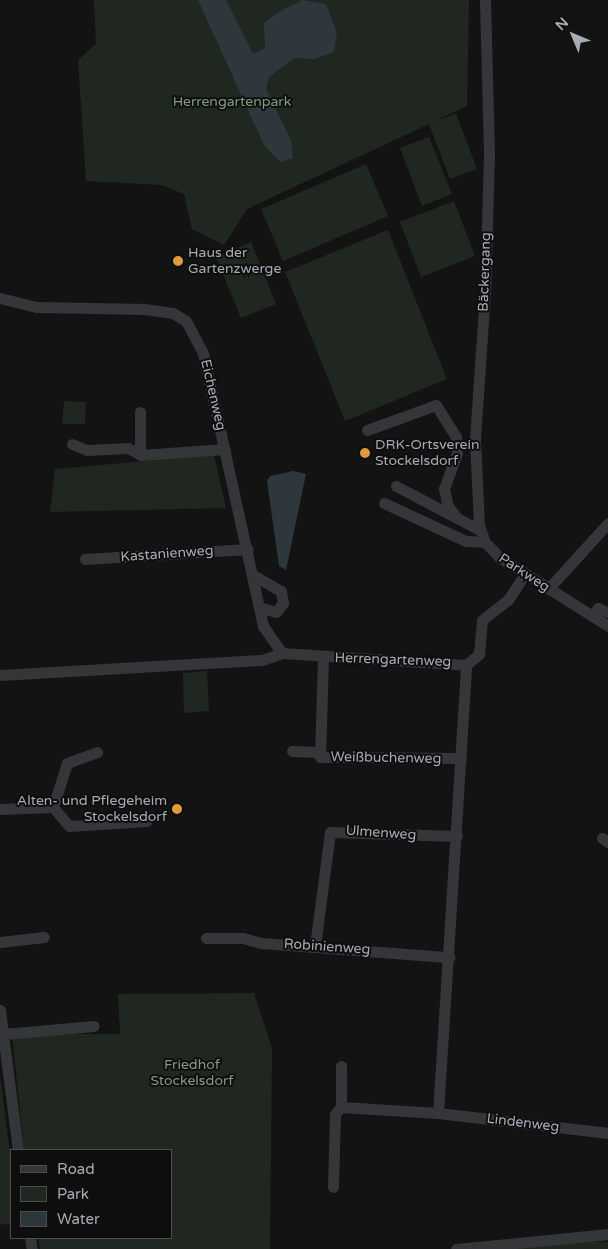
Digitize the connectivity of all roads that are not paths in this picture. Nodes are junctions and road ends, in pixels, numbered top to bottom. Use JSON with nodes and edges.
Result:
{"nodes":[{"id":1,"x":485,"y":0,"type":"edge"},
{"id":2,"x":0,"y":298,"type":"edge"},
{"id":3,"x":140,"y":412,"type":"dead end"},
{"id":4,"x":367,"y":430,"type":"dead end"},
{"id":5,"x":72,"y":444,"type":"dead end"},
{"id":6,"x":225,"y":449,"type":"junction"},
{"id":7,"x":140,"y":454,"type":"junction"},
{"id":8,"x":396,"y":486,"type":"dead end"},
{"id":9,"x":384,"y":503,"type":"dead end"},
{"id":10,"x":457,"y":518,"type":"junction"},
{"id":11,"x":608,"y":523,"type":"edge"},
{"id":12,"x":480,"y":530,"type":"junction"},
{"id":13,"x":485,"y":542,"type":"junction"},
{"id":14,"x":248,"y":549,"type":"junction"},
{"id":15,"x":85,"y":560,"type":"dead end"},
{"id":16,"x":525,"y":574,"type":"junction"},
{"id":17,"x":253,"y":576,"type":"junction"},
{"id":18,"x":548,"y":589,"type":"junction"},
{"id":19,"x":259,"y":607,"type":"junction"},
{"id":20,"x":607,"y":612,"type":"edge"},
{"id":21,"x":592,"y":616,"type":"junction"},
{"id":22,"x":608,"y":626,"type":"edge"},
{"id":23,"x":282,"y":653,"type":"junction"},
{"id":24,"x":323,"y":657,"type":"junction"},
{"id":25,"x":466,"y":665,"type":"junction"},
{"id":26,"x":0,"y":675,"type":"edge"},
{"id":27,"x":292,"y":751,"type":"dead end"},
{"id":28,"x":97,"y":752,"type":"dead end"},
{"id":29,"x":320,"y":752,"type":"junction"},
{"id":30,"x":461,"y":758,"type":"junction"},
{"id":31,"x":53,"y":807,"type":"junction"},
{"id":32,"x":0,"y":809,"type":"edge"},
{"id":33,"x":148,"y":821,"type":"dead end"},
{"id":34,"x":457,"y":836,"type":"junction"},
{"id":35,"x":44,"y":937,"type":"dead end"},
{"id":36,"x":206,"y":938,"type":"dead end"},
{"id":37,"x":0,"y":942,"type":"edge"},
{"id":38,"x":315,"y":946,"type":"junction"},
{"id":39,"x":449,"y":957,"type":"junction"},
{"id":40,"x":0,"y":1010,"type":"edge"},
{"id":41,"x":94,"y":1026,"type":"dead end"},
{"id":42,"x":4,"y":1034,"type":"junction"},
{"id":43,"x":341,"y":1066,"type":"dead end"},
{"id":44,"x":341,"y":1107,"type":"junction"},
{"id":45,"x":438,"y":1113,"type":"junction"},
{"id":46,"x":608,"y":1133,"type":"edge"},
{"id":47,"x":18,"y":1149,"type":"edge"},
{"id":48,"x":334,"y":1187,"type":"dead end"},
{"id":49,"x":608,"y":1234,"type":"edge"},
{"id":50,"x":456,"y":1249,"type":"edge"}],
"edges":[{"from":1,"to":12,"type":"street","name":"Bäckergang"},
{"from":2,"to":6,"type":"street","name":"Eichenweg"},
{"from":3,"to":7,"type":"street"},
{"from":4,"to":10,"type":"street"},
{"from":5,"to":7,"type":"street"},
{"from":6,"to":7,"type":"street"},
{"from":6,"to":14,"type":"street","name":"Eichenweg"},
{"from":8,"to":10,"type":"street"},
{"from":9,"to":13,"type":"street"},
{"from":10,"to":12,"type":"street"},
{"from":11,"to":18,"type":"street"},
{"from":12,"to":13,"type":"street","name":"Bäckergang"},
{"from":13,"to":16,"type":"street","name":"Parkweg"},
{"from":14,"to":15,"type":"street","name":"Kastanienweg"},
{"from":14,"to":17,"type":"street","name":"Eichenweg"},
{"from":16,"to":18,"type":"street","name":"Parkweg"},
{"from":16,"to":25,"type":"street"},
{"from":17,"to":19,"type":"street","name":"Eichenweg"},
{"from":17,"to":19,"type":"street"},
{"from":18,"to":21,"type":"street","name":"Parkweg"},
{"from":19,"to":23,"type":"street","name":"Eichenweg"},
{"from":20,"to":21,"type":"street"},
{"from":21,"to":22,"type":"street","name":"Parkweg"},
{"from":23,"to":24,"type":"street","name":"Herrengartenweg"},
{"from":23,"to":26,"type":"street","name":"Herrengartenweg"},
{"from":24,"to":25,"type":"street","name":"Herrengartenweg"},
{"from":24,"to":29,"type":"street","name":"Weißbuchenweg"},
{"from":25,"to":30,"type":"street","name":"Herrengartenweg"},
{"from":27,"to":29,"type":"street"},
{"from":28,"to":31,"type":"street"},
{"from":29,"to":30,"type":"street","name":"Weißbuchenweg"},
{"from":30,"to":34,"type":"street","name":"Herrengartenweg"},
{"from":31,"to":32,"type":"street"},
{"from":31,"to":33,"type":"street"},
{"from":34,"to":38,"type":"street","name":"Ulmenweg"},
{"from":34,"to":39,"type":"street","name":"Herrengartenweg"},
{"from":35,"to":37,"type":"street"},
{"from":36,"to":38,"type":"street","name":"Robinienweg"},
{"from":38,"to":39,"type":"street","name":"Robinienweg"},
{"from":39,"to":45,"type":"street","name":"Herrengartenweg"},
{"from":40,"to":42,"type":"street"},
{"from":41,"to":42,"type":"street"},
{"from":42,"to":47,"type":"street"},
{"from":43,"to":44,"type":"street"},
{"from":44,"to":45,"type":"street","name":"Lindenweg"},
{"from":44,"to":48,"type":"street"},
{"from":45,"to":46,"type":"street","name":"Lindenweg"},
{"from":49,"to":50,"type":"street"}]}
